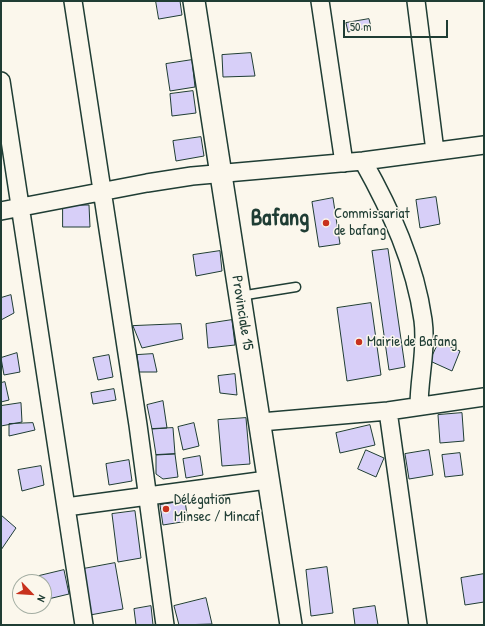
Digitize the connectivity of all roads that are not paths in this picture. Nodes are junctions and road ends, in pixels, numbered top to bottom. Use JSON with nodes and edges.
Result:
{"nodes":[{"id":1,"x":73,"y":1,"type":"edge"},
{"id":2,"x":194,"y":1,"type":"edge"},
{"id":3,"x":320,"y":1,"type":"edge"},
{"id":4,"x":416,"y":1,"type":"edge"},
{"id":5,"x":1,"y":81,"type":"edge"},
{"id":6,"x":484,"y":145,"type":"edge"},
{"id":7,"x":435,"y":151,"type":"junction"},
{"id":8,"x":363,"y":161,"type":"junction"},
{"id":9,"x":344,"y":163,"type":"junction"},
{"id":10,"x":222,"y":174,"type":"junction"},
{"id":11,"x":102,"y":192,"type":"junction"},
{"id":12,"x":19,"y":208,"type":"junction"},
{"id":13,"x":1,"y":211,"type":"edge"},
{"id":14,"x":296,"y":287,"type":"dead end"},
{"id":15,"x":239,"y":296,"type":"junction"},
{"id":16,"x":484,"y":397,"type":"edge"},
{"id":17,"x":419,"y":406,"type":"junction"},
{"id":18,"x":388,"y":411,"type":"junction"},
{"id":19,"x":260,"y":422,"type":"junction"},
{"id":20,"x":267,"y":480,"type":"junction"},
{"id":21,"x":148,"y":497,"type":"junction"},
{"id":22,"x":66,"y":507,"type":"junction"},
{"id":23,"x":84,"y":625,"type":"edge"},
{"id":24,"x":165,"y":625,"type":"edge"},
{"id":25,"x":291,"y":625,"type":"edge"},
{"id":26,"x":418,"y":625,"type":"edge"}],
"edges":[{"from":1,"to":11,"type":"street"},
{"from":2,"to":10,"type":"street","name":"Provinciale 15"},
{"from":3,"to":9,"type":"street"},
{"from":4,"to":7,"type":"street"},
{"from":5,"to":12,"type":"street"},
{"from":6,"to":7,"type":"street"},
{"from":7,"to":8,"type":"street"},
{"from":8,"to":9,"type":"street"},
{"from":8,"to":17,"type":"street"},
{"from":9,"to":10,"type":"street"},
{"from":10,"to":11,"type":"street"},
{"from":10,"to":15,"type":"street","name":"Provinciale 15"},
{"from":11,"to":12,"type":"street"},
{"from":11,"to":21,"type":"street"},
{"from":12,"to":13,"type":"street"},
{"from":12,"to":22,"type":"street"},
{"from":14,"to":15,"type":"lane"},
{"from":15,"to":19,"type":"street","name":"Provinciale 15"},
{"from":16,"to":17,"type":"street"},
{"from":17,"to":18,"type":"street"},
{"from":18,"to":19,"type":"street"},
{"from":18,"to":26,"type":"street"},
{"from":19,"to":20,"type":"street","name":"Provinciale 15"},
{"from":20,"to":21,"type":"street"},
{"from":20,"to":25,"type":"street","name":"Provinciale 15"},
{"from":21,"to":22,"type":"street"},
{"from":21,"to":24,"type":"street"},
{"from":22,"to":23,"type":"street"}]}
